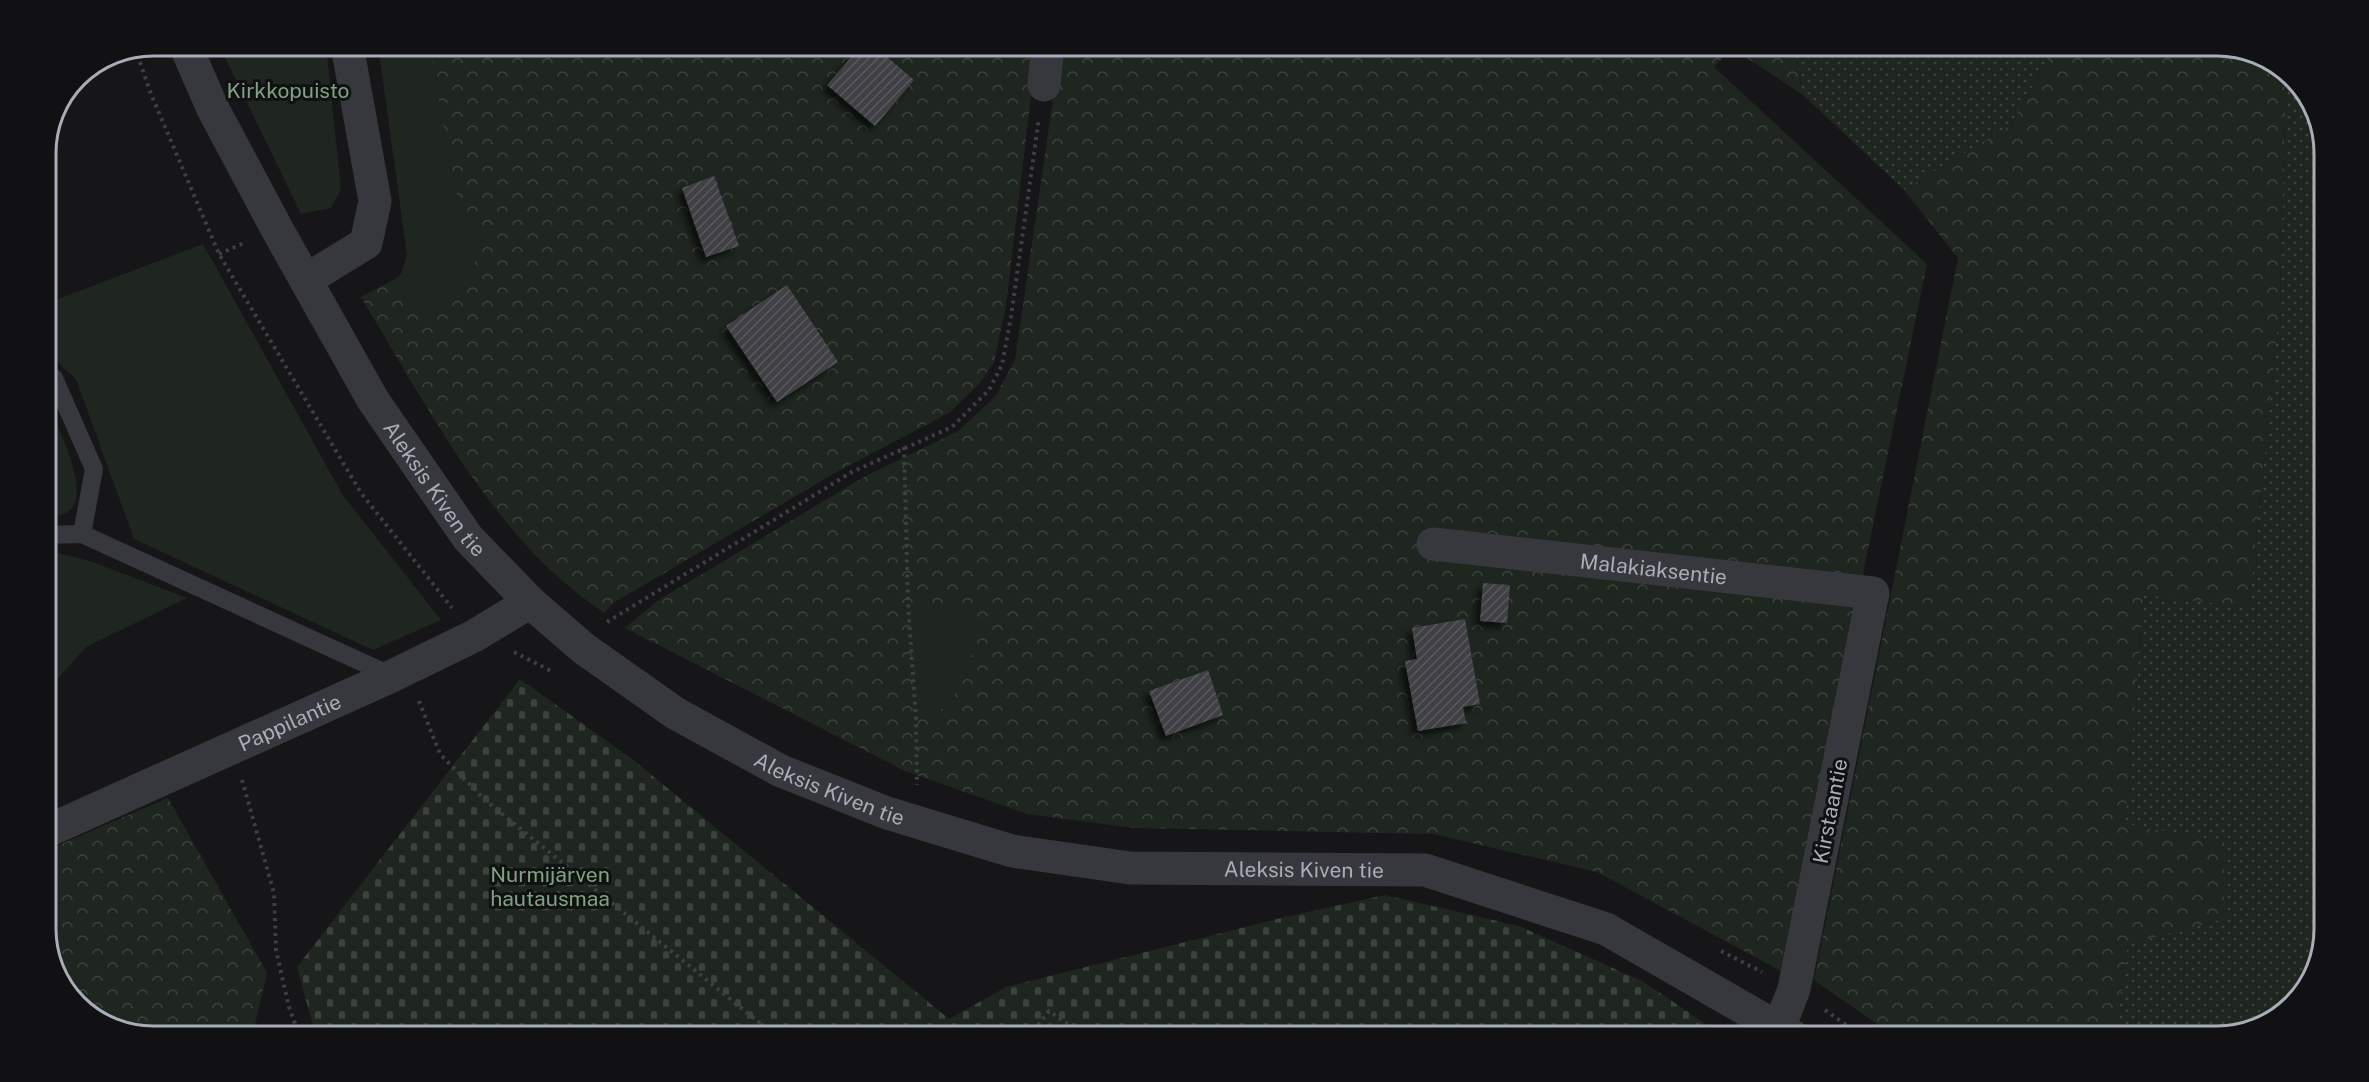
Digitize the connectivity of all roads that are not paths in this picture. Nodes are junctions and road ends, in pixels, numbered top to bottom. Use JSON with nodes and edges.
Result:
{"nodes":[{"id":1,"x":190,"y":56,"type":"edge"},
{"id":2,"x":349,"y":56,"type":"edge"},
{"id":3,"x":1047,"y":56,"type":"edge"},
{"id":4,"x":1044,"y":85,"type":"road end"},
{"id":5,"x":306,"y":280,"type":"junction"},
{"id":6,"x":56,"y":383,"type":"edge"},
{"id":7,"x":82,"y":534,"type":"junction"},
{"id":8,"x":56,"y":535,"type":"edge"},
{"id":9,"x":1433,"y":544,"type":"dead end"},
{"id":10,"x":1873,"y":593,"type":"joint"},
{"id":11,"x":530,"y":602,"type":"junction"},
{"id":12,"x":399,"y":673,"type":"junction"},
{"id":13,"x":56,"y":827,"type":"edge"},
{"id":14,"x":1776,"y":1026,"type":"edge"},
{"id":15,"x":1788,"y":1026,"type":"edge"}],
"edges":[{"from":1,"to":5,"type":"street","name":"Aleksis Kiven tie"},
{"from":2,"to":5,"type":"street"},
{"from":3,"to":4,"type":"street"},
{"from":5,"to":11,"type":"street","name":"Aleksis Kiven tie"},
{"from":6,"to":7,"type":"lane"},
{"from":7,"to":8,"type":"lane"},
{"from":7,"to":12,"type":"lane"},
{"from":9,"to":10,"type":"street","name":"Malakiaksentie"},
{"from":10,"to":15,"type":"street","name":"Kirstaantie"},
{"from":11,"to":12,"type":"street","name":"Pappilantie"},
{"from":11,"to":14,"type":"street","name":"Aleksis Kiven tie"},
{"from":12,"to":13,"type":"street","name":"Pappilantie"}]}
